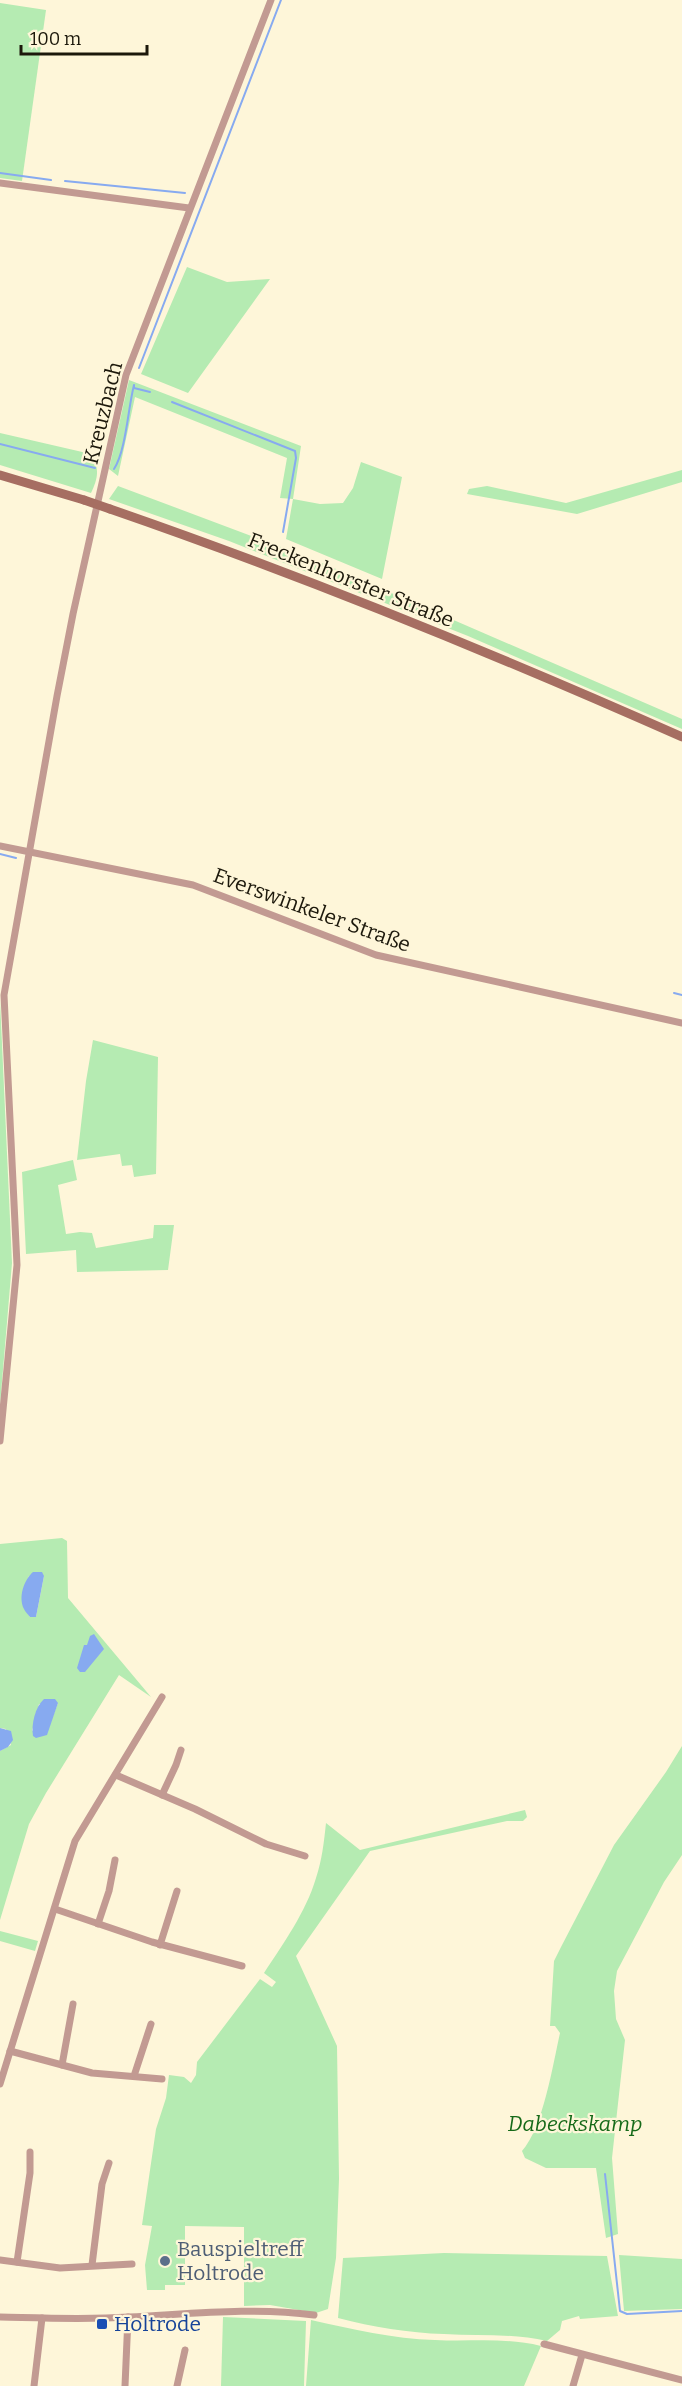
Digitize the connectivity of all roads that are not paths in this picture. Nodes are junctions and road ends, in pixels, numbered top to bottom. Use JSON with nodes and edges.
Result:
{"nodes":[{"id":1,"x":272,"y":0,"type":"edge"},
{"id":2,"x":0,"y":183,"type":"edge"},
{"id":3,"x":189,"y":208,"type":"junction"},
{"id":4,"x":0,"y":475,"type":"edge"},
{"id":5,"x":682,"y":737,"type":"edge"},
{"id":6,"x":0,"y":846,"type":"edge"},
{"id":7,"x":28,"y":851,"type":"junction"},
{"id":8,"x":682,"y":1023,"type":"edge"},
{"id":9,"x":0,"y":1441,"type":"edge"},
{"id":10,"x":162,"y":1697,"type":"dead end"},
{"id":11,"x":181,"y":1750,"type":"dead end"},
{"id":12,"x":116,"y":1775,"type":"junction"},
{"id":13,"x":162,"y":1795,"type":"junction"},
{"id":14,"x":305,"y":1856,"type":"dead end"},
{"id":15,"x":115,"y":1860,"type":"dead end"},
{"id":16,"x":177,"y":1891,"type":"dead end"},
{"id":17,"x":55,"y":1908,"type":"junction"},
{"id":18,"x":98,"y":1924,"type":"junction"},
{"id":19,"x":160,"y":1945,"type":"junction"},
{"id":20,"x":242,"y":1966,"type":"dead end"},
{"id":21,"x":73,"y":2004,"type":"dead end"},
{"id":22,"x":151,"y":2024,"type":"dead end"},
{"id":23,"x":10,"y":2052,"type":"junction"},
{"id":24,"x":62,"y":2066,"type":"junction"},
{"id":25,"x":134,"y":2076,"type":"junction"},
{"id":26,"x":162,"y":2079,"type":"dead end"},
{"id":27,"x":0,"y":2084,"type":"edge"},
{"id":28,"x":30,"y":2152,"type":"dead end"},
{"id":29,"x":108,"y":2163,"type":"dead end"},
{"id":30,"x":0,"y":2260,"type":"edge"},
{"id":31,"x":16,"y":2262,"type":"junction"},
{"id":32,"x":132,"y":2264,"type":"dead end"},
{"id":33,"x":92,"y":2265,"type":"junction"},
{"id":34,"x":314,"y":2315,"type":"dead end"},
{"id":35,"x":0,"y":2317,"type":"edge"},
{"id":36,"x":128,"y":2317,"type":"junction"},
{"id":37,"x":42,"y":2318,"type":"junction"},
{"id":38,"x":544,"y":2344,"type":"dead end"},
{"id":39,"x":184,"y":2350,"type":"dead end"},
{"id":40,"x":582,"y":2355,"type":"junction"},
{"id":41,"x":682,"y":2380,"type":"edge"},
{"id":42,"x":33,"y":2386,"type":"edge"},
{"id":43,"x":125,"y":2386,"type":"edge"},
{"id":44,"x":177,"y":2386,"type":"edge"},
{"id":45,"x":573,"y":2386,"type":"edge"}],
"edges":[{"from":1,"to":3,"type":"street","name":"Kreuzbach"},
{"from":2,"to":3,"type":"street"},
{"from":3,"to":7,"type":"street","name":"Kreuzbach"},
{"from":4,"to":5,"type":"main road","name":"Freckenhorster Straße","bridge":true},
{"from":6,"to":7,"type":"street","name":"Everswinkeler Straße"},
{"from":7,"to":8,"type":"street","name":"Everswinkeler Straße"},
{"from":7,"to":9,"type":"street","name":"Kreuzbach"},
{"from":10,"to":12,"type":"street"},
{"from":11,"to":13,"type":"street"},
{"from":12,"to":13,"type":"street"},
{"from":12,"to":17,"type":"street"},
{"from":13,"to":14,"type":"street"},
{"from":15,"to":18,"type":"street"},
{"from":16,"to":19,"type":"street"},
{"from":17,"to":18,"type":"street"},
{"from":17,"to":23,"type":"street"},
{"from":18,"to":19,"type":"street"},
{"from":19,"to":20,"type":"street"},
{"from":21,"to":24,"type":"street"},
{"from":22,"to":25,"type":"street"},
{"from":23,"to":24,"type":"street"},
{"from":23,"to":27,"type":"street"},
{"from":24,"to":25,"type":"street"},
{"from":25,"to":26,"type":"street"},
{"from":28,"to":31,"type":"street"},
{"from":29,"to":33,"type":"street"},
{"from":30,"to":31,"type":"street"},
{"from":31,"to":33,"type":"street"},
{"from":32,"to":33,"type":"street"},
{"from":34,"to":36,"type":"street"},
{"from":35,"to":37,"type":"street"},
{"from":36,"to":37,"type":"street"},
{"from":36,"to":43,"type":"street"},
{"from":37,"to":42,"type":"street"},
{"from":38,"to":40,"type":"street"},
{"from":39,"to":44,"type":"street"},
{"from":40,"to":41,"type":"street"},
{"from":40,"to":45,"type":"street"}]}
